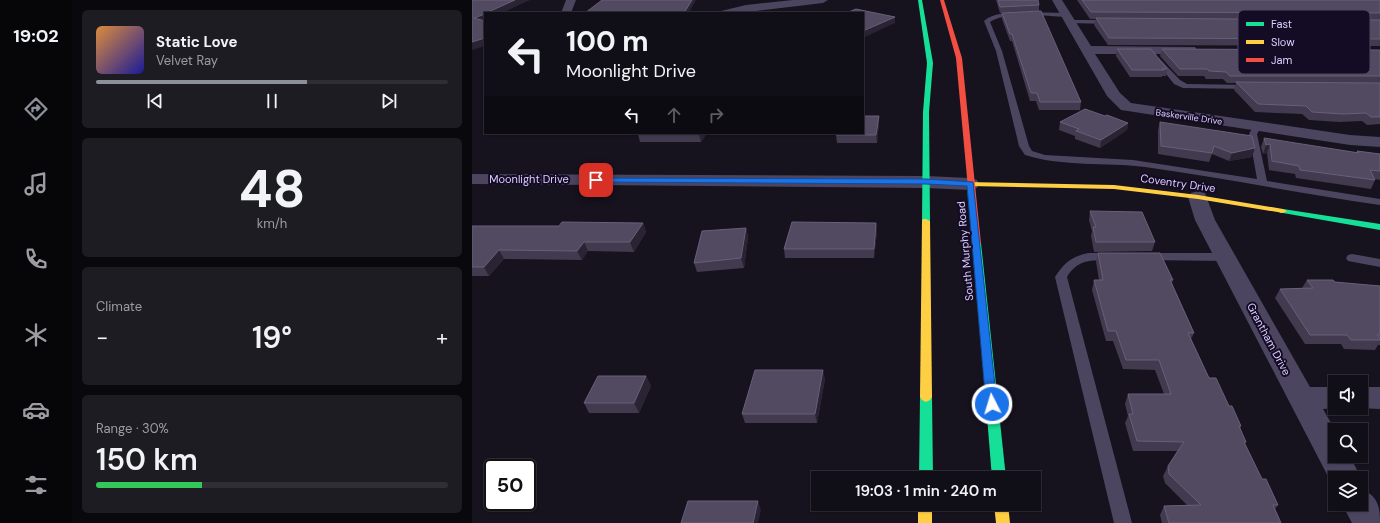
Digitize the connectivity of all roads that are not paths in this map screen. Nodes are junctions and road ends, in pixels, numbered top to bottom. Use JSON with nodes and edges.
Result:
{"nodes":[{"id":1,"x":571,"y":0,"type":"edge"},
{"id":2,"x":737,"y":0,"type":"edge"},
{"id":3,"x":823,"y":0,"type":"edge"},
{"id":4,"x":920,"y":0,"type":"edge"},
{"id":5,"x":942,"y":0,"type":"edge"},
{"id":6,"x":1057,"y":0,"type":"edge"},
{"id":7,"x":805,"y":1,"type":"edge"},
{"id":8,"x":746,"y":8,"type":"junction"},
{"id":9,"x":565,"y":12,"type":"edge"},
{"id":10,"x":729,"y":12,"type":"edge"},
{"id":11,"x":809,"y":12,"type":"edge"},
{"id":12,"x":1068,"y":19,"type":"junction"},
{"id":13,"x":1118,"y":22,"type":"edge"},
{"id":14,"x":1087,"y":50,"type":"junction"},
{"id":15,"x":1150,"y":50,"type":"junction"},
{"id":16,"x":1205,"y":50,"type":"edge"},
{"id":17,"x":1261,"y":87,"type":"edge"},
{"id":18,"x":1257,"y":126,"type":"junction"},
{"id":19,"x":1380,"y":142,"type":"edge"},
{"id":20,"x":472,"y":179,"type":"edge"},
{"id":21,"x":926,"y":182,"type":"junction"},
{"id":22,"x":1262,"y":182,"type":"junction"},
{"id":23,"x":970,"y":184,"type":"junction"},
{"id":24,"x":1198,"y":197,"type":"junction"},
{"id":25,"x":1380,"y":202,"type":"edge"},
{"id":26,"x":1380,"y":227,"type":"edge"},
{"id":27,"x":1226,"y":257,"type":"junction"},
{"id":28,"x":1352,"y":258,"type":"dead end"},
{"id":29,"x":1380,"y":262,"type":"edge"},
{"id":30,"x":1300,"y":398,"type":"junction"},
{"id":31,"x":1328,"y":398,"type":"edge"},
{"id":32,"x":1368,"y":398,"type":"edge"},
{"id":33,"x":1380,"y":398,"type":"edge"},
{"id":34,"x":926,"y":471,"type":"edge"},
{"id":35,"x":998,"y":471,"type":"edge"},
{"id":36,"x":1341,"y":471,"type":"edge"},
{"id":37,"x":926,"y":511,"type":"edge"},
{"id":38,"x":1002,"y":511,"type":"edge"},
{"id":39,"x":1363,"y":511,"type":"edge"},
{"id":40,"x":925,"y":523,"type":"edge"},
{"id":41,"x":1003,"y":523,"type":"edge"},
{"id":42,"x":1123,"y":523,"type":"edge"},
{"id":43,"x":1370,"y":523,"type":"edge"}],
"edges":[{"from":1,"to":9,"type":"street"},
{"from":2,"to":8,"type":"street"},
{"from":3,"to":7,"type":"street"},
{"from":4,"to":21,"type":"main road"},
{"from":5,"to":23,"type":"main road","name":"South Murphy Road"},
{"from":6,"to":12,"type":"street","name":"Baskerville Drive"},
{"from":7,"to":8,"type":"street"},
{"from":7,"to":11,"type":"street"},
{"from":8,"to":10,"type":"street"},
{"from":12,"to":13,"type":"lane"},
{"from":12,"to":14,"type":"street","name":"Baskerville Drive"},
{"from":12,"to":22,"type":"lane"},
{"from":14,"to":15,"type":"street"},
{"from":14,"to":18,"type":"street","name":"Baskerville Drive"},
{"from":15,"to":16,"type":"street"},
{"from":15,"to":17,"type":"lane"},
{"from":18,"to":19,"type":"street","name":"Baskerville Drive"},
{"from":18,"to":22,"type":"lane"},
{"from":20,"to":21,"type":"street","name":"Moonlight Drive"},
{"from":21,"to":23,"type":"street","name":"Moonlight Drive"},
{"from":21,"to":34,"type":"main road"},
{"from":22,"to":25,"type":"lane"},
{"from":23,"to":24,"type":"main road","name":"Coventry Drive"},
{"from":23,"to":35,"type":"main road","name":"South Murphy Road"},
{"from":24,"to":26,"type":"main road","name":"Coventry Drive"},
{"from":24,"to":27,"type":"street","name":"Grantham Drive"},
{"from":27,"to":30,"type":"street","name":"Grantham Drive"},
{"from":27,"to":42,"type":"lane"},
{"from":28,"to":29,"type":"lane"},
{"from":30,"to":31,"type":"street"},
{"from":30,"to":36,"type":"street","name":"Grantham Drive"},
{"from":32,"to":33,"type":"street"},
{"from":37,"to":40,"type":"main road"},
{"from":38,"to":41,"type":"main road"},
{"from":39,"to":43,"type":"street"}]}
